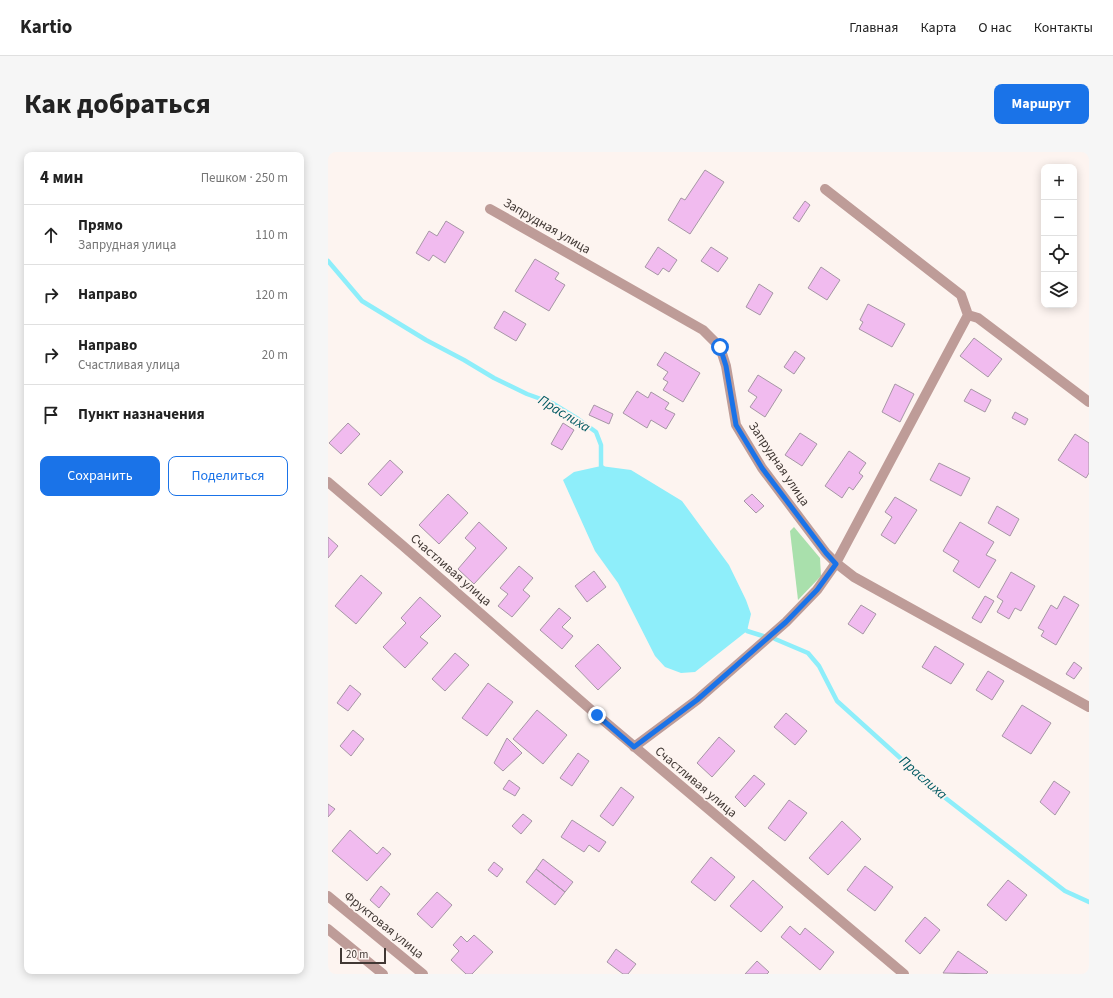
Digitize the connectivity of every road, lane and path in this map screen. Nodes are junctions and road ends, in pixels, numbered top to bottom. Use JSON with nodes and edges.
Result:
{"nodes":[{"id":1,"x":825,"y":189,"type":"dead end"},
{"id":2,"x":490,"y":209,"type":"dead end"},
{"id":3,"x":968,"y":315,"type":"junction"},
{"id":4,"x":1089,"y":402,"type":"edge"},
{"id":5,"x":328,"y":482,"type":"edge"},
{"id":6,"x":836,"y":564,"type":"junction"},
{"id":7,"x":1089,"y":707,"type":"edge"},
{"id":8,"x":634,"y":747,"type":"junction"},
{"id":9,"x":328,"y":896,"type":"edge"},
{"id":10,"x":328,"y":929,"type":"edge"},
{"id":11,"x":383,"y":974,"type":"edge"},
{"id":12,"x":423,"y":974,"type":"edge"},
{"id":13,"x":904,"y":974,"type":"edge"}],
"edges":[{"from":1,"to":3,"type":"street"},
{"from":2,"to":6,"type":"street","name":"Запрудная улица"},
{"from":3,"to":4,"type":"street"},
{"from":3,"to":6,"type":"street"},
{"from":5,"to":8,"type":"street","name":"Счастливая улица"},
{"from":6,"to":7,"type":"street","name":"Запрудная улица"},
{"from":6,"to":8,"type":"street"},
{"from":8,"to":13,"type":"street","name":"Счастливая улица"},
{"from":9,"to":12,"type":"street","name":"Фруктовая улица"},
{"from":10,"to":11,"type":"street"}]}
